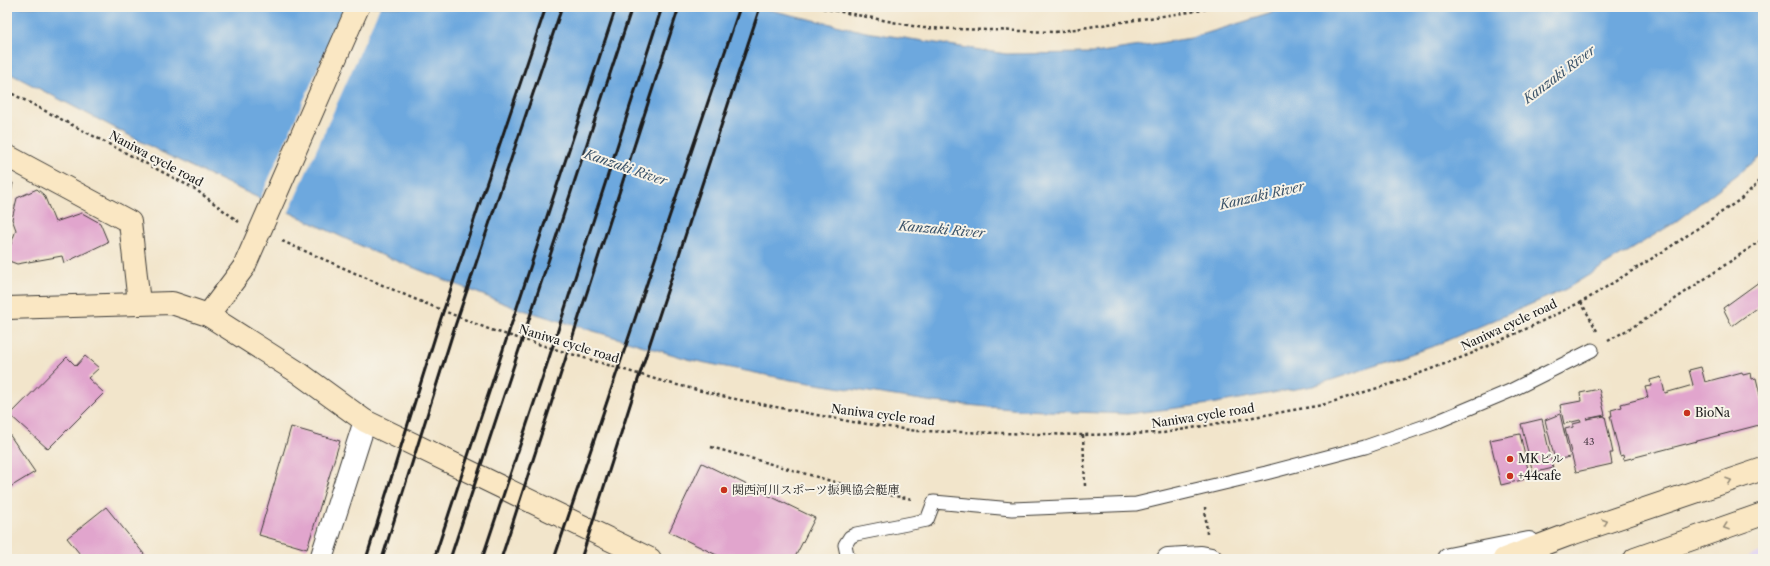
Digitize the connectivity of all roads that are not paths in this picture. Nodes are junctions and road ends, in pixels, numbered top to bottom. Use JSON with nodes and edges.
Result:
{"nodes":[{"id":1,"x":358,"y":7,"type":"edge"},
{"id":2,"x":7,"y":156,"type":"edge"},
{"id":3,"x":139,"y":303,"type":"junction"},
{"id":4,"x":7,"y":308,"type":"edge"},
{"id":5,"x":208,"y":315,"type":"junction"},
{"id":6,"x":1592,"y":350,"type":"road end"},
{"id":7,"x":365,"y":421,"type":"junction"},
{"id":8,"x":1763,"y":469,"type":"edge"},
{"id":9,"x":1763,"y":514,"type":"edge"},
{"id":10,"x":1568,"y":535,"type":"junction"},
{"id":11,"x":321,"y":559,"type":"edge"},
{"id":12,"x":650,"y":559,"type":"edge"},
{"id":13,"x":848,"y":559,"type":"edge"},
{"id":14,"x":1168,"y":559,"type":"edge"},
{"id":15,"x":1211,"y":559,"type":"edge"},
{"id":16,"x":1449,"y":559,"type":"edge"},
{"id":17,"x":1504,"y":559,"type":"edge"},
{"id":18,"x":1635,"y":559,"type":"edge"}],
"edges":[{"from":1,"to":5,"type":"street","bridge":true},
{"from":2,"to":3,"type":"street"},
{"from":3,"to":4,"type":"street"},
{"from":3,"to":5,"type":"street"},
{"from":5,"to":7,"type":"street"},
{"from":6,"to":13,"type":"lane"},
{"from":7,"to":11,"type":"street"},
{"from":7,"to":12,"type":"street"},
{"from":10,"to":8,"type":"street","one_way":true},
{"from":9,"to":18,"type":"street","one_way":true},
{"from":10,"to":16,"type":"street"},
{"from":10,"to":17,"type":"street"},
{"from":14,"to":15,"type":"street"}]}
